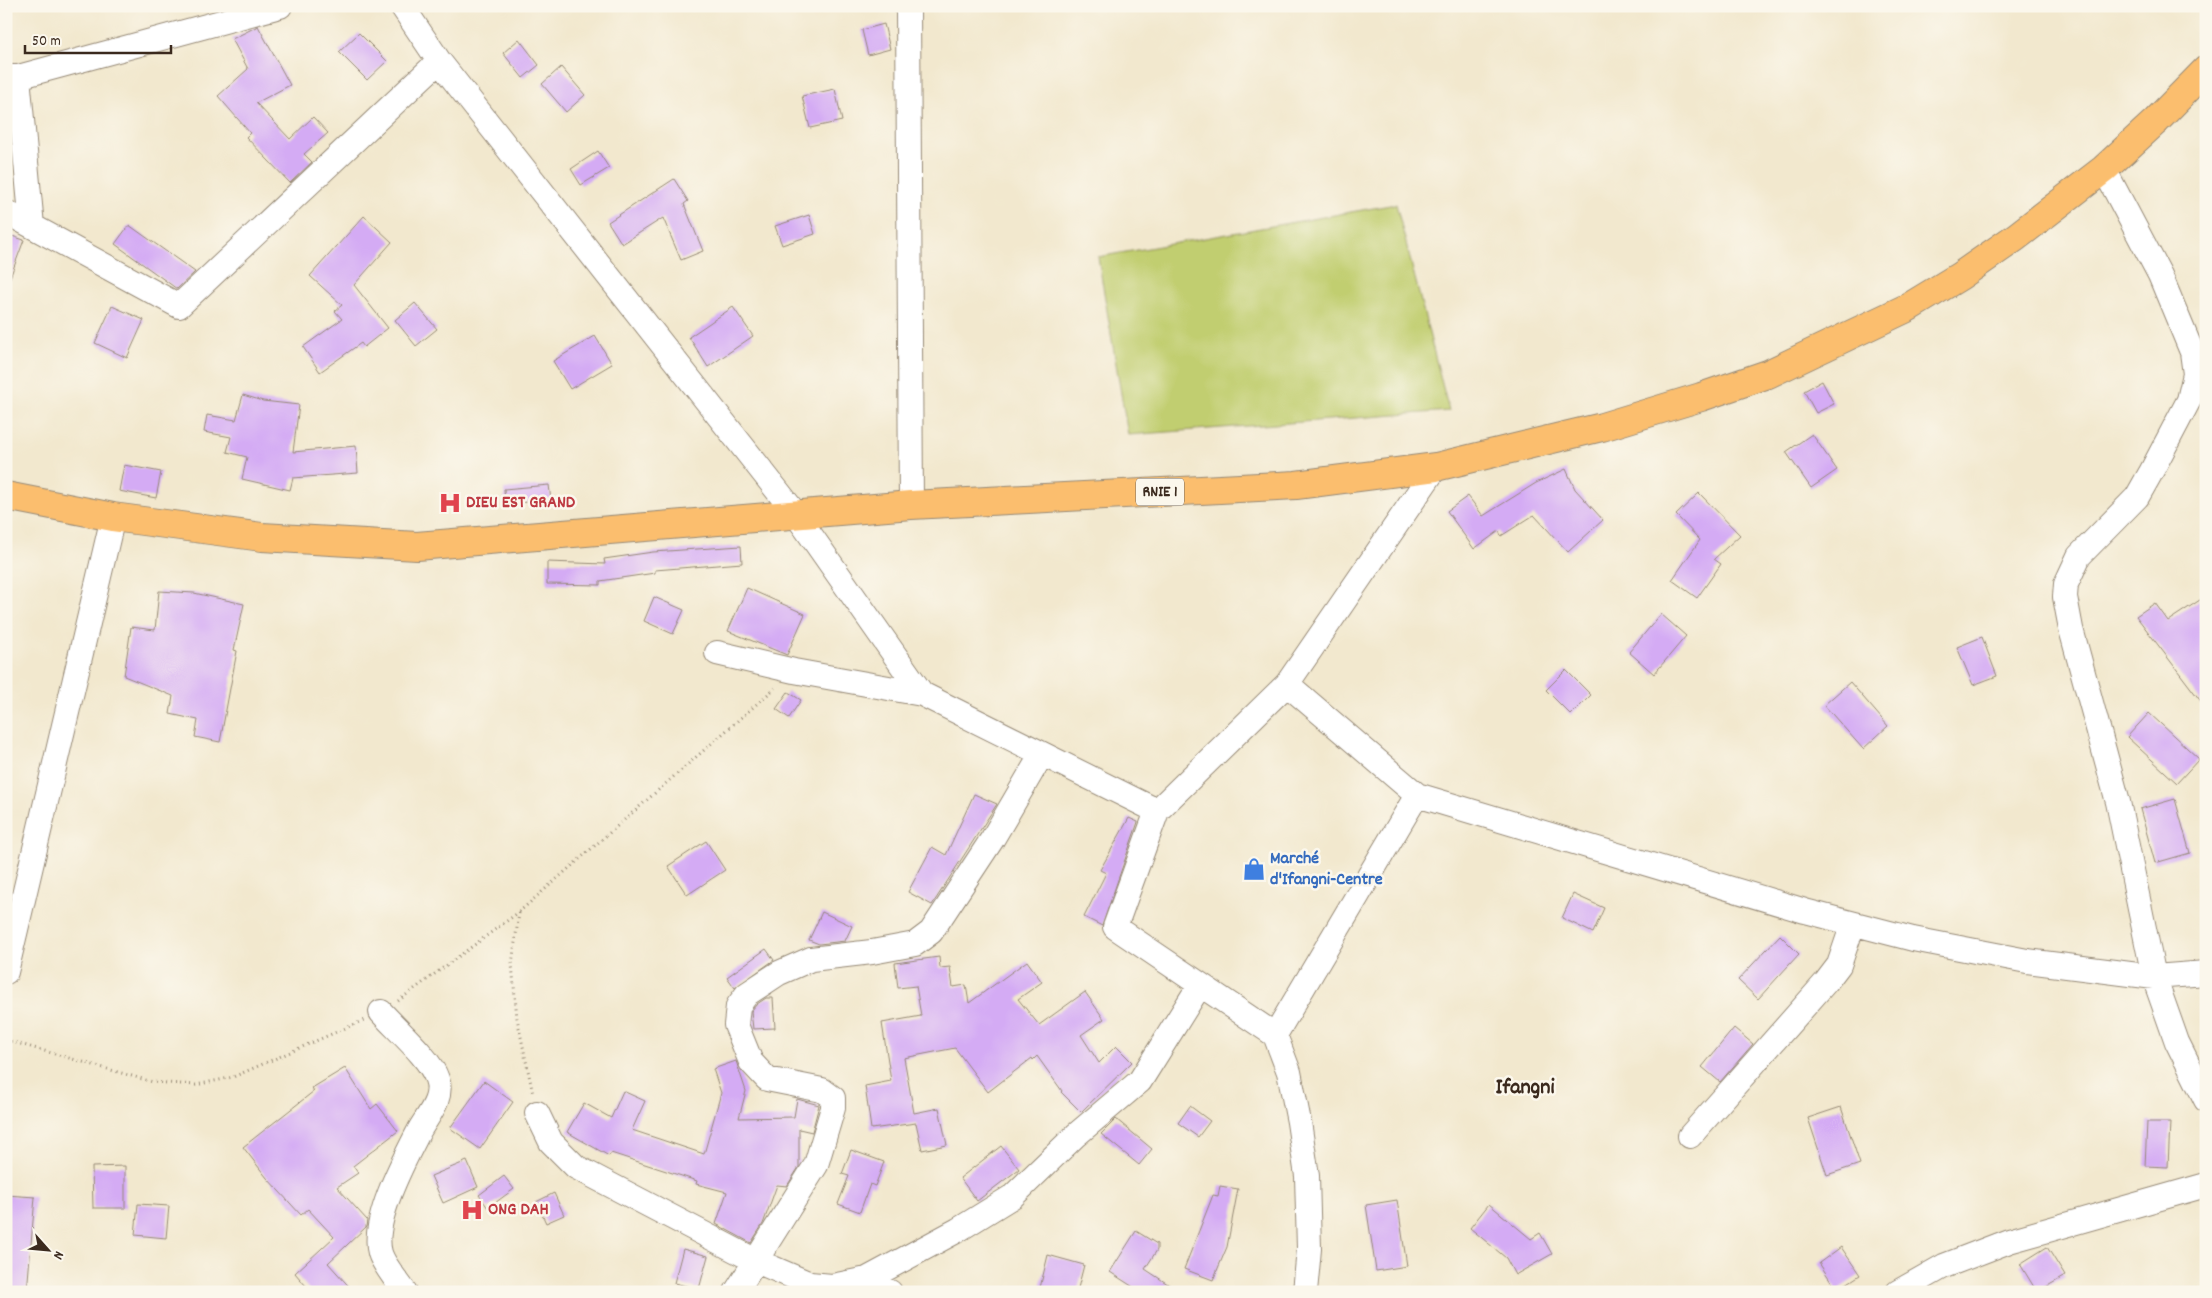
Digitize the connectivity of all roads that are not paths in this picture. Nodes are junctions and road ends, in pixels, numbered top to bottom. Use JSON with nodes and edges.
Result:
{"nodes":[{"id":1,"x":280,"y":6,"type":"edge"},
{"id":2,"x":402,"y":6,"type":"edge"},
{"id":3,"x":908,"y":6,"type":"edge"},
{"id":4,"x":439,"y":61,"type":"junction"},
{"id":5,"x":12,"y":77,"type":"edge"},
{"id":6,"x":2204,"y":77,"type":"edge"},
{"id":7,"x":2104,"y":169,"type":"junction"},
{"id":8,"x":6,"y":212,"type":"edge"},
{"id":9,"x":32,"y":226,"type":"junction"},
{"id":10,"x":1436,"y":467,"type":"junction"},
{"id":11,"x":6,"y":496,"type":"edge"},
{"id":12,"x":912,"y":505,"type":"junction"},
{"id":13,"x":795,"y":513,"type":"junction"},
{"id":14,"x":113,"y":517,"type":"junction"},
{"id":15,"x":717,"y":653,"type":"dead end"},
{"id":16,"x":1287,"y":684,"type":"junction"},
{"id":17,"x":922,"y":694,"type":"junction"},
{"id":18,"x":1042,"y":754,"type":"junction"},
{"id":19,"x":1417,"y":795,"type":"junction"},
{"id":20,"x":1158,"y":811,"type":"junction"},
{"id":21,"x":1853,"y":924,"type":"junction"},
{"id":22,"x":6,"y":972,"type":"edge"},
{"id":23,"x":2206,"y":973,"type":"edge"},
{"id":24,"x":2154,"y":977,"type":"junction"},
{"id":25,"x":1200,"y":985,"type":"junction"},
{"id":26,"x":381,"y":1012,"type":"road end"},
{"id":27,"x":1275,"y":1035,"type":"junction"},
{"id":28,"x":2206,"y":1100,"type":"edge"},
{"id":29,"x":537,"y":1113,"type":"road end"},
{"id":30,"x":1690,"y":1136,"type":"dead end"},
{"id":31,"x":2206,"y":1185,"type":"edge"},
{"id":32,"x":754,"y":1260,"type":"junction"},
{"id":33,"x":878,"y":1287,"type":"edge"},
{"id":34,"x":405,"y":1292,"type":"edge"},
{"id":35,"x":736,"y":1292,"type":"edge"},
{"id":36,"x":1305,"y":1292,"type":"edge"},
{"id":37,"x":1898,"y":1292,"type":"edge"}],
"edges":[{"from":1,"to":5,"type":"street"},
{"from":2,"to":4,"type":"street"},
{"from":3,"to":12,"type":"street"},
{"from":4,"to":9,"type":"street"},
{"from":4,"to":13,"type":"street"},
{"from":5,"to":9,"type":"street"},
{"from":6,"to":7,"type":"highway","number":"RNIE 1"},
{"from":7,"to":10,"type":"highway","number":"RNIE 1"},
{"from":7,"to":24,"type":"street"},
{"from":8,"to":9,"type":"street"},
{"from":10,"to":12,"type":"highway","number":"RNIE 1"},
{"from":10,"to":16,"type":"street"},
{"from":11,"to":14,"type":"highway","number":"RNIE 1"},
{"from":12,"to":13,"type":"highway","number":"RNIE 1"},
{"from":13,"to":14,"type":"highway","number":"RNIE 1"},
{"from":13,"to":17,"type":"street"},
{"from":14,"to":22,"type":"street"},
{"from":15,"to":17,"type":"street"},
{"from":16,"to":19,"type":"street"},
{"from":16,"to":20,"type":"street"},
{"from":17,"to":18,"type":"street"},
{"from":18,"to":20,"type":"street"},
{"from":18,"to":32,"type":"street"},
{"from":19,"to":21,"type":"street"},
{"from":19,"to":27,"type":"street"},
{"from":20,"to":25,"type":"street"},
{"from":21,"to":24,"type":"street"},
{"from":21,"to":30,"type":"street"},
{"from":23,"to":24,"type":"street"},
{"from":24,"to":28,"type":"street"},
{"from":25,"to":27,"type":"street"},
{"from":25,"to":33,"type":"street"},
{"from":26,"to":34,"type":"street"},
{"from":27,"to":36,"type":"street"},
{"from":29,"to":32,"type":"street"},
{"from":31,"to":37,"type":"street"},
{"from":32,"to":33,"type":"street"},
{"from":32,"to":35,"type":"street"}]}
